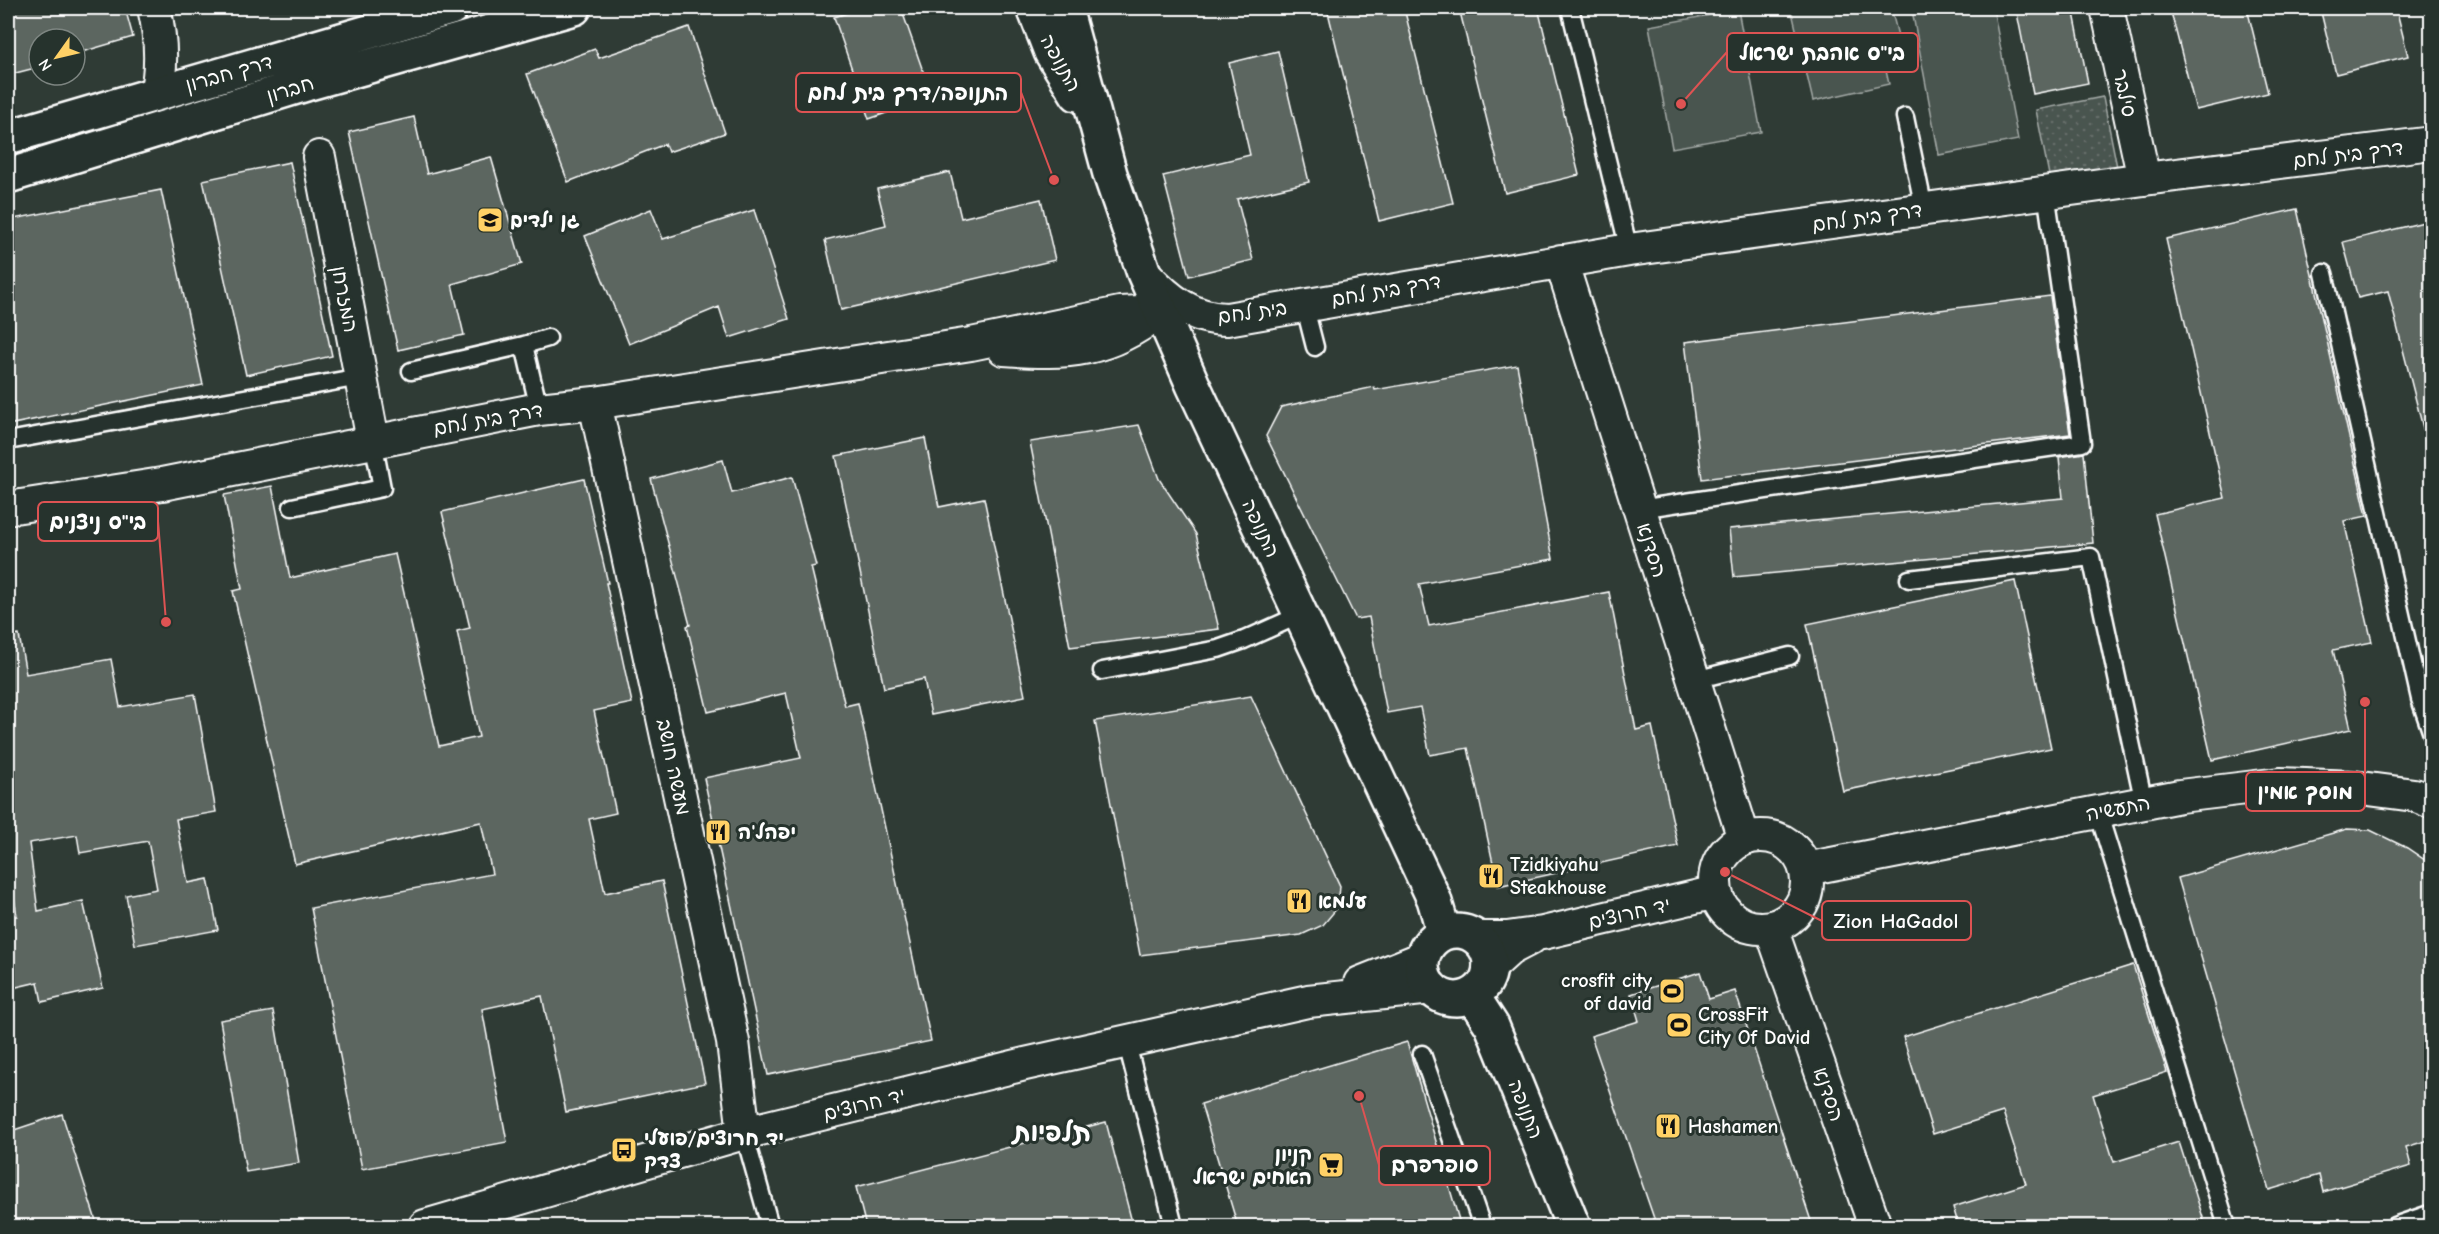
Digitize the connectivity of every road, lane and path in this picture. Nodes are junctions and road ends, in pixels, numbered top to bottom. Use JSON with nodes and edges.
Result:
{"nodes":[{"id":1,"x":154,"y":8,"type":"edge"},
{"id":2,"x":451,"y":8,"type":"edge"},
{"id":3,"x":574,"y":8,"type":"edge"},
{"id":4,"x":1034,"y":8,"type":"edge"},
{"id":5,"x":1065,"y":8,"type":"edge"},
{"id":6,"x":1570,"y":8,"type":"edge"},
{"id":7,"x":2107,"y":8,"type":"edge"},
{"id":8,"x":156,"y":94,"type":"junction"},
{"id":9,"x":1093,"y":116,"type":"junction"},
{"id":10,"x":1905,"y":117,"type":"dead end"},
{"id":11,"x":8,"y":137,"type":"edge"},
{"id":12,"x":2432,"y":143,"type":"edge"},
{"id":13,"x":319,"y":158,"type":"dead end"},
{"id":14,"x":8,"y":176,"type":"edge"},
{"id":15,"x":2144,"y":179,"type":"junction"},
{"id":16,"x":2046,"y":192,"type":"junction"},
{"id":17,"x":1924,"y":209,"type":"junction"},
{"id":18,"x":1629,"y":250,"type":"junction"},
{"id":19,"x":1561,"y":261,"type":"junction"},
{"id":20,"x":1144,"y":273,"type":"junction"},
{"id":21,"x":2324,"y":273,"type":"dead end"},
{"id":22,"x":1304,"y":304,"type":"junction"},
{"id":23,"x":1160,"y":311,"type":"junction"},
{"id":24,"x":548,"y":339,"type":"dead end"},
{"id":25,"x":524,"y":345,"type":"junction"},
{"id":26,"x":1316,"y":347,"type":"dead end"},
{"id":27,"x":411,"y":370,"type":"dead end"},
{"id":28,"x":360,"y":377,"type":"junction"},
{"id":29,"x":595,"y":403,"type":"junction"},
{"id":30,"x":540,"y":409,"type":"junction"},
{"id":31,"x":8,"y":441,"type":"edge"},
{"id":32,"x":372,"y":441,"type":"junction"},
{"id":33,"x":291,"y":507,"type":"dead end"},
{"id":34,"x":8,"y":508,"type":"edge"},
{"id":35,"x":1639,"y":509,"type":"junction"},
{"id":36,"x":1910,"y":579,"type":"dead end"},
{"id":37,"x":1302,"y":614,"type":"junction"},
{"id":38,"x":1791,"y":656,"type":"dead end"},
{"id":39,"x":1102,"y":671,"type":"dead end"},
{"id":40,"x":1695,"y":680,"type":"junction"},
{"id":41,"x":2432,"y":735,"type":"edge"},
{"id":42,"x":2426,"y":790,"type":"edge"},
{"id":43,"x":2144,"y":803,"type":"junction"},
{"id":44,"x":2098,"y":812,"type":"junction"},
{"id":45,"x":1744,"y":839,"type":"junction"},
{"id":46,"x":1806,"y":868,"type":"junction"},
{"id":47,"x":1716,"y":892,"type":"junction"},
{"id":48,"x":1771,"y":928,"type":"junction"},
{"id":49,"x":1444,"y":933,"type":"junction"},
{"id":50,"x":1543,"y":933,"type":"junction"},
{"id":51,"x":1476,"y":938,"type":"junction"},
{"id":52,"x":1427,"y":973,"type":"junction"},
{"id":53,"x":1481,"y":981,"type":"junction"},
{"id":54,"x":1126,"y":1040,"type":"junction"},
{"id":55,"x":1422,"y":1054,"type":"dead end"},
{"id":56,"x":744,"y":1133,"type":"junction"},
{"id":57,"x":2432,"y":1213,"type":"edge"},
{"id":58,"x":424,"y":1227,"type":"edge"},
{"id":59,"x":770,"y":1227,"type":"edge"},
{"id":60,"x":1174,"y":1227,"type":"edge"},
{"id":61,"x":1482,"y":1227,"type":"edge"},
{"id":62,"x":1574,"y":1227,"type":"edge"},
{"id":63,"x":1875,"y":1227,"type":"edge"},
{"id":64,"x":2227,"y":1227,"type":"edge"},
{"id":65,"x":2394,"y":1227,"type":"edge"}],
"edges":[{"from":1,"to":8,"type":"street"},
{"from":2,"to":8,"type":"main road","name":"דרך חברון"},
{"from":3,"to":14,"type":"main road","name":"חברון"},
{"from":4,"to":9,"type":"main road","name":"התנופה"},
{"from":5,"to":9,"type":"main road","name":"התנופה"},
{"from":6,"to":18,"type":"lane"},
{"from":7,"to":15,"type":"street","name":"סילבר"},
{"from":8,"to":11,"type":"main road","name":"דרך חברון"},
{"from":9,"to":20,"type":"main road","name":"התנופה"},
{"from":10,"to":17,"type":"lane"},
{"from":12,"to":15,"type":"street","name":"דרך בית לחם"},
{"from":13,"to":28,"type":"street","name":"המזרחן"},
{"from":15,"to":16,"type":"street","name":"דרך בית לחם"},
{"from":16,"to":17,"type":"street","name":"דרך בית לחם"},
{"from":16,"to":35,"type":"lane"},
{"from":17,"to":18,"type":"street","name":"דרך בית לחם"},
{"from":18,"to":19,"type":"street","name":"דרך בית לחם"},
{"from":19,"to":22,"type":"street","name":"דרך בית לחם"},
{"from":19,"to":35,"type":"street","name":"הסדנא"},
{"from":20,"to":22,"type":"street","name":"בית לחם"},
{"from":20,"to":23,"type":"main road","name":"התנופה"},
{"from":21,"to":41,"type":"lane"},
{"from":22,"to":26,"type":"lane"},
{"from":23,"to":29,"type":"street","name":"דרך בית לחם"},
{"from":23,"to":37,"type":"main road","name":"התנופה"},
{"from":24,"to":25,"type":"lane"},
{"from":25,"to":27,"type":"lane"},
{"from":25,"to":30,"type":"lane"},
{"from":28,"to":31,"type":"lane"},
{"from":28,"to":32,"type":"street","name":"המזרחן"},
{"from":29,"to":30,"type":"street","name":"דרך בית לחם"},
{"from":29,"to":56,"type":"street","name":"מעשה חושב"},
{"from":30,"to":32,"type":"street","name":"דרך בית לחם"},
{"from":32,"to":33,"type":"lane"},
{"from":32,"to":34,"type":"street","name":"דרך בית לחם"},
{"from":35,"to":40,"type":"street","name":"הסדנא"},
{"from":36,"to":43,"type":"lane"},
{"from":37,"to":39,"type":"lane"},
{"from":37,"to":49,"type":"main road","name":"התנופה"},
{"from":38,"to":40,"type":"lane"},
{"from":40,"to":45,"type":"street","name":"הסדנא"},
{"from":42,"to":43,"type":"street","name":"התעשיה"},
{"from":43,"to":44,"type":"street","name":"התעשיה"},
{"from":44,"to":46,"type":"street","name":"התעשיה"},
{"from":44,"to":64,"type":"lane"},
{"from":45,"to":46,"type":"street"},
{"from":45,"to":47,"type":"street"},
{"from":46,"to":48,"type":"street"},
{"from":47,"to":48,"type":"street"},
{"from":47,"to":50,"type":"street","name":"יד חרוצים"},
{"from":48,"to":63,"type":"street","name":"הסדנא"},
{"from":49,"to":51,"type":"main road"},
{"from":49,"to":52,"type":"main road"},
{"from":50,"to":51,"type":"street","name":"יד חרוצים"},
{"from":50,"to":53,"type":"street","name":"יד חרוצים"},
{"from":51,"to":53,"type":"main road"},
{"from":52,"to":53,"type":"main road"},
{"from":52,"to":54,"type":"street","name":"יד חרוצים"},
{"from":53,"to":62,"type":"main road","name":"התנופה"},
{"from":54,"to":56,"type":"street","name":"יד חרוצים"},
{"from":54,"to":60,"type":"lane"},
{"from":55,"to":61,"type":"lane"},
{"from":56,"to":58,"type":"street","name":"יד חרוצים"},
{"from":56,"to":59,"type":"lane"},
{"from":57,"to":65,"type":"lane"}]}
